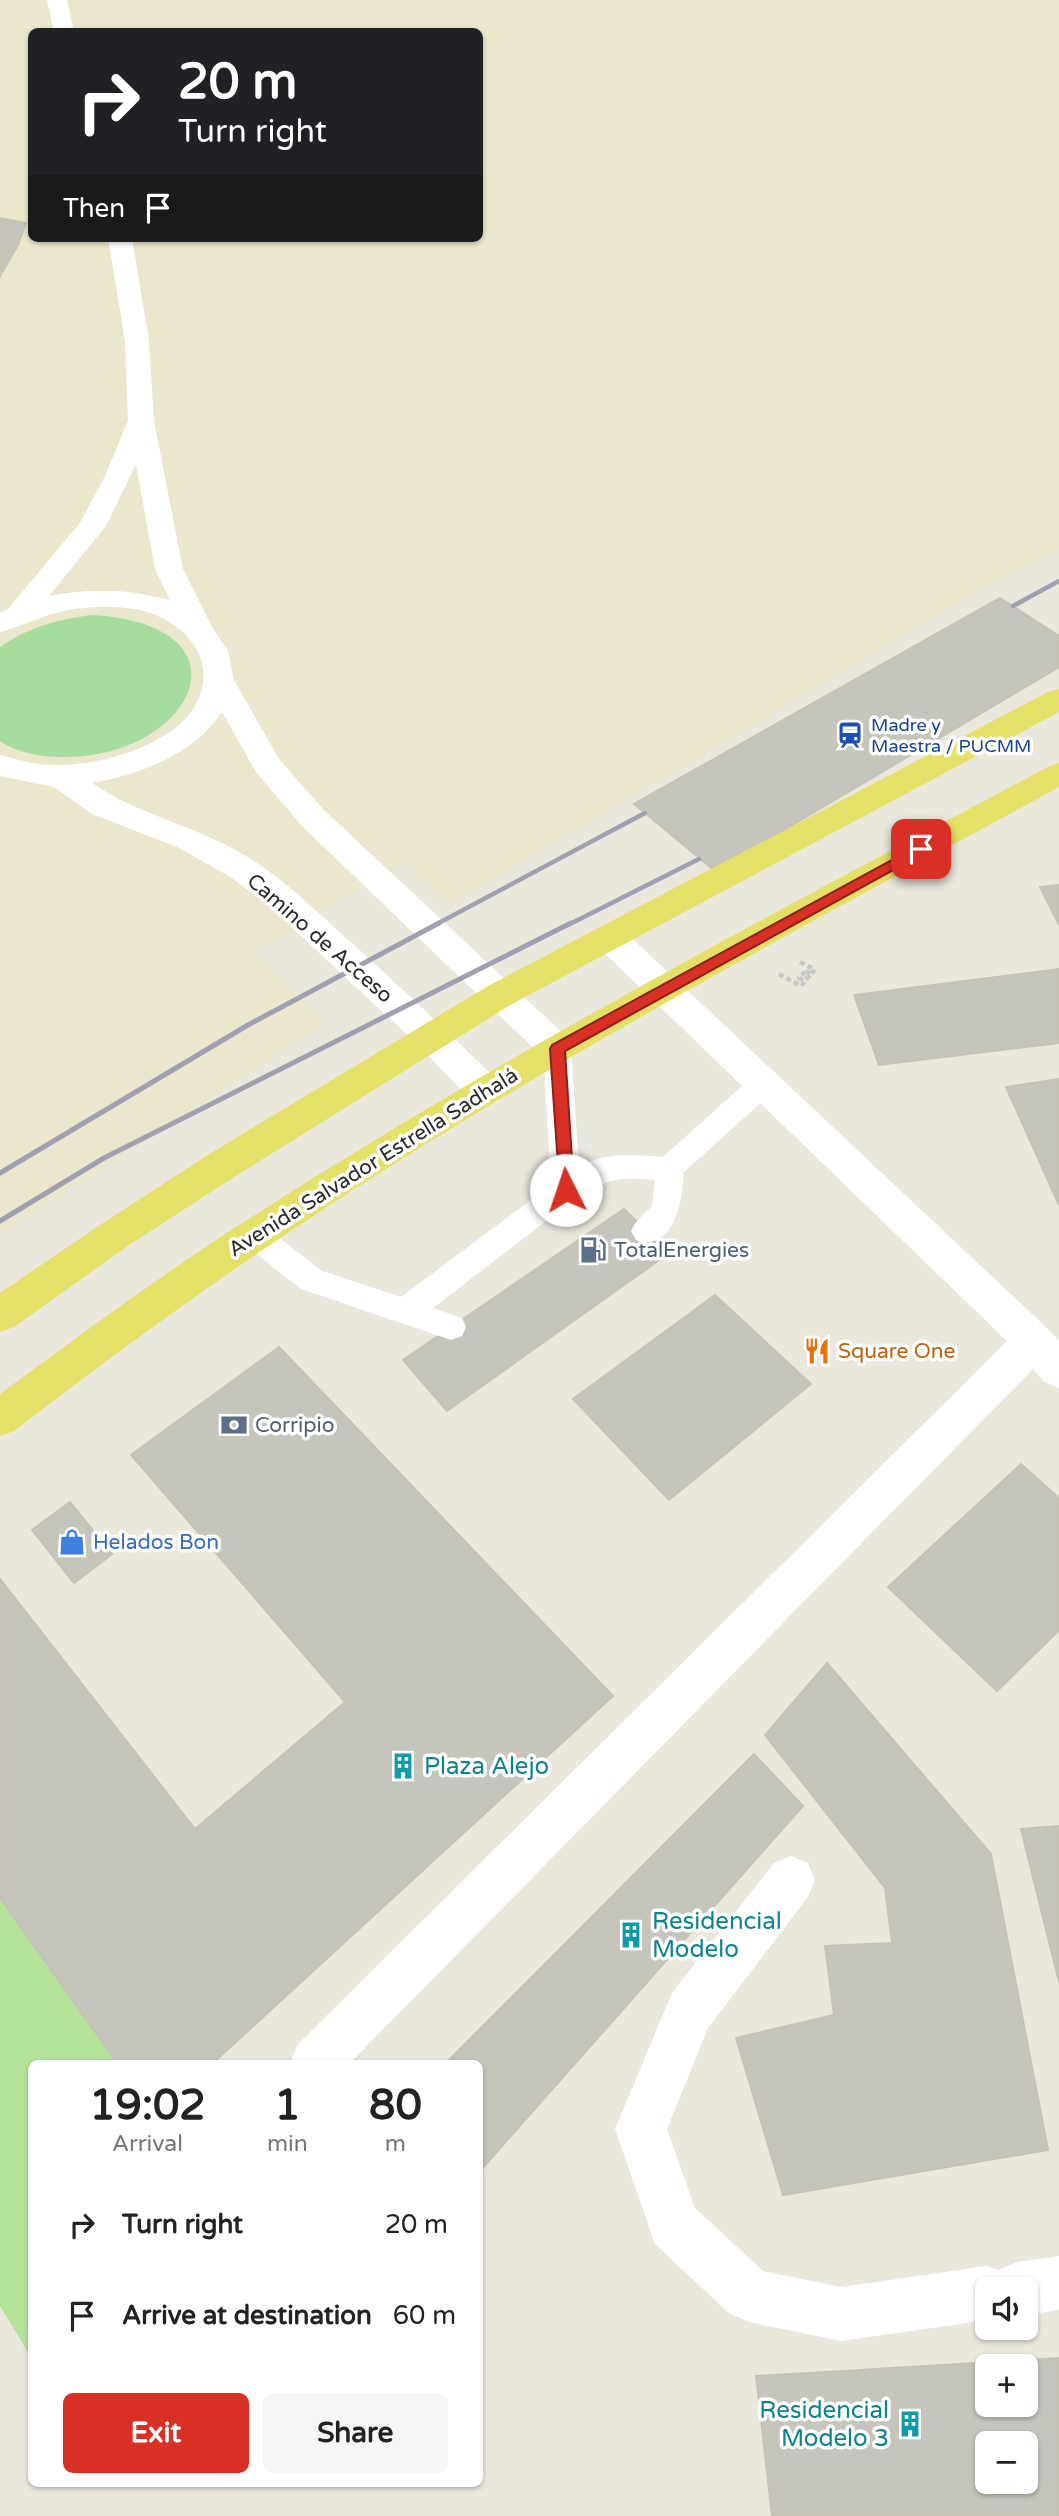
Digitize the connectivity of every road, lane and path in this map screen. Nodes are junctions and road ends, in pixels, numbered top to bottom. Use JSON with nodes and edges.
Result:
{"nodes":[{"id":1,"x":57,"y":0,"type":"edge"},
{"id":2,"x":63,"y":28,"type":"edge"},
{"id":3,"x":121,"y":242,"type":"edge"},
{"id":4,"x":141,"y":421,"type":"junction"},
{"id":5,"x":9,"y":618,"type":"edge"},
{"id":6,"x":198,"y":629,"type":"junction"},
{"id":7,"x":219,"y":680,"type":"junction"},
{"id":8,"x":1059,"y":699,"type":"edge"},
{"id":9,"x":0,"y":765,"type":"edge"},
{"id":10,"x":1059,"y":774,"type":"edge"},
{"id":11,"x":61,"y":776,"type":"junction"},
{"id":12,"x":610,"y":938,"type":"junction"},
{"id":13,"x":815,"y":970,"type":"dead end"},
{"id":14,"x":801,"y":986,"type":"dead end"},
{"id":15,"x":664,"y":989,"type":"junction"},
{"id":16,"x":500,"y":995,"type":"junction"},
{"id":17,"x":431,"y":1037,"type":"junction"},
{"id":18,"x":557,"y":1049,"type":"junction"},
{"id":19,"x":763,"y":1084,"type":"junction"},
{"id":20,"x":485,"y":1091,"type":"junction"},
{"id":21,"x":669,"y":1169,"type":"junction"},
{"id":22,"x":566,"y":1190,"type":"junction"},
{"id":23,"x":646,"y":1231,"type":"dead end"},
{"id":24,"x":254,"y":1235,"type":"junction"},
{"id":25,"x":404,"y":1312,"type":"junction"},
{"id":26,"x":0,"y":1315,"type":"edge"},
{"id":27,"x":451,"y":1327,"type":"dead end"},
{"id":28,"x":1046,"y":1356,"type":"edge"},
{"id":29,"x":0,"y":1418,"type":"edge"},
{"id":30,"x":791,"y":1880,"type":"dead end"},
{"id":31,"x":318,"y":2060,"type":"edge"},
{"id":32,"x":1059,"y":2283,"type":"edge"},
{"id":33,"x":1038,"y":2286,"type":"edge"},
{"id":34,"x":975,"y":2295,"type":"edge"}],
"edges":[{"from":1,"to":2,"type":"street"},
{"from":3,"to":4,"type":"street"},
{"from":4,"to":5,"type":"street"},
{"from":4,"to":6,"type":"street"},
{"from":5,"to":6,"type":"street"},
{"from":6,"to":7,"type":"street"},
{"from":7,"to":11,"type":"street"},
{"from":7,"to":16,"type":"street"},
{"from":8,"to":12,"type":"main road"},
{"from":9,"to":11,"type":"street"},
{"from":10,"to":15,"type":"main road","name":"Avenida Salvador Estrella Sadhalá"},
{"from":11,"to":17,"type":"street","name":"Camino de Acceso"},
{"from":12,"to":15,"type":"street"},
{"from":12,"to":16,"type":"main road"},
{"from":13,"to":14,"type":"path"},
{"from":15,"to":18,"type":"main road","name":"Avenida Salvador Estrella Sadhalá"},
{"from":15,"to":19,"type":"street"},
{"from":16,"to":17,"type":"main road"},
{"from":16,"to":18,"type":"street"},
{"from":17,"to":20,"type":"street","name":"Camino de Acceso"},
{"from":17,"to":26,"type":"main road"},
{"from":18,"to":20,"type":"main road","name":"Avenida Salvador Estrella Sadhalá"},
{"from":18,"to":22,"type":"lane"},
{"from":19,"to":21,"type":"lane"},
{"from":19,"to":28,"type":"street"},
{"from":20,"to":24,"type":"main road","name":"Avenida Salvador Estrella Sadhalá"},
{"from":21,"to":22,"type":"lane"},
{"from":21,"to":23,"type":"lane"},
{"from":22,"to":25,"type":"lane"},
{"from":24,"to":25,"type":"lane"},
{"from":24,"to":29,"type":"main road","name":"Avenida Salvador Estrella Sadhalá"},
{"from":25,"to":27,"type":"lane"},
{"from":28,"to":31,"type":"street"},
{"from":30,"to":34,"type":"street"},
{"from":32,"to":33,"type":"street"}]}
